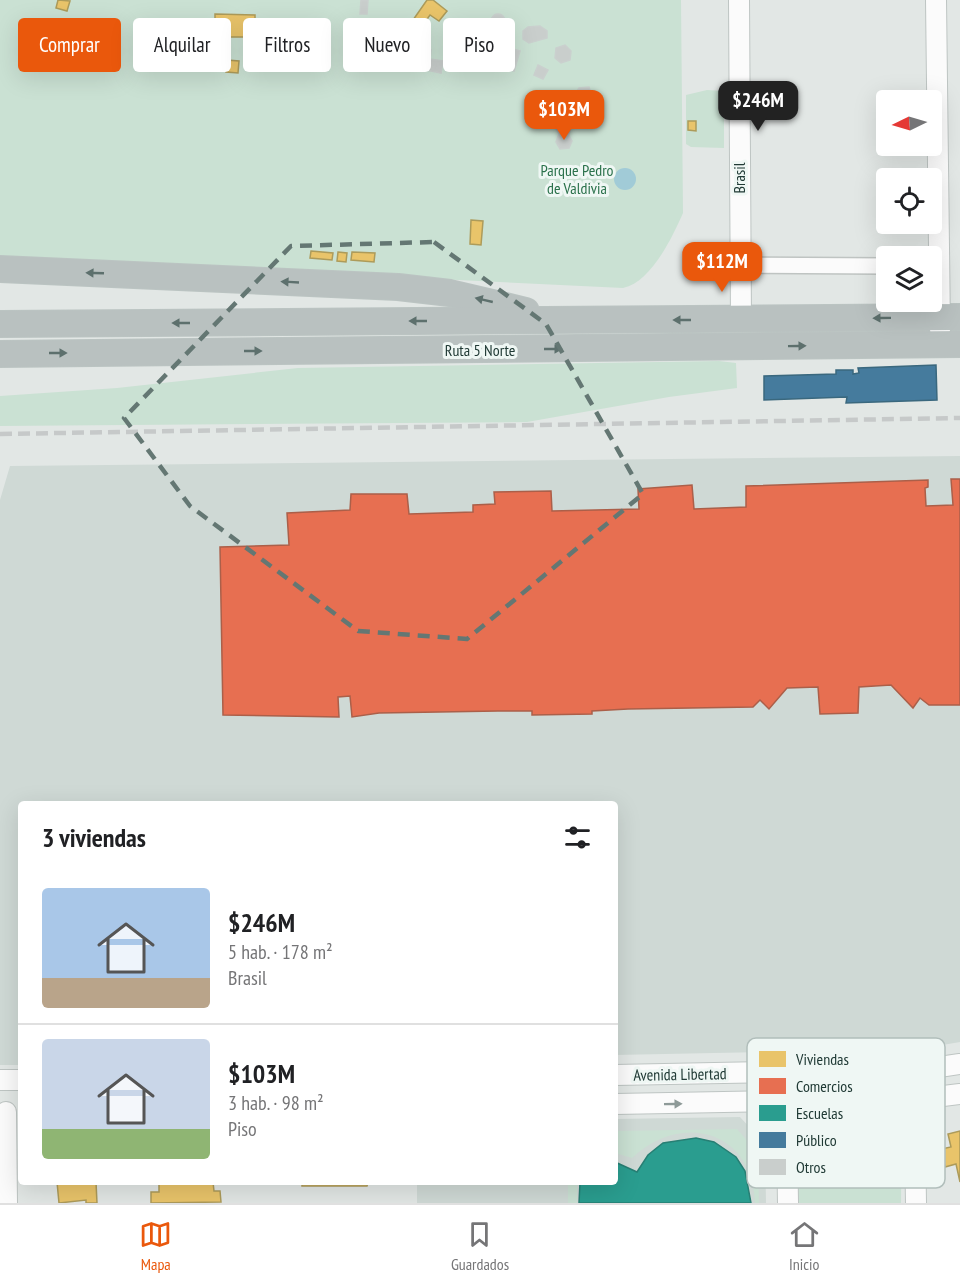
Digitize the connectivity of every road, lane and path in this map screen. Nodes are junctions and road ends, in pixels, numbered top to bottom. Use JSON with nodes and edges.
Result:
{"nodes":[{"id":1,"x":739,"y":0,"type":"edge"},
{"id":2,"x":936,"y":0,"type":"edge"},
{"id":3,"x":935,"y":246,"type":"edge"},
{"id":4,"x":740,"y":265,"type":"junction"},
{"id":5,"x":876,"y":266,"type":"edge"},
{"id":6,"x":0,"y":269,"type":"edge"},
{"id":7,"x":942,"y":291,"type":"edge"},
{"id":8,"x":950,"y":318,"type":"edge"},
{"id":9,"x":561,"y":320,"type":"junction"},
{"id":10,"x":741,"y":320,"type":"junction"},
{"id":11,"x":0,"y":324,"type":"edge"},
{"id":12,"x":950,"y":344,"type":"edge"},
{"id":13,"x":0,"y":354,"type":"edge"},
{"id":14,"x":960,"y":1064,"type":"edge"},
{"id":15,"x":945,"y":1066,"type":"edge"},
{"id":16,"x":747,"y":1073,"type":"edge"},
{"id":17,"x":618,"y":1075,"type":"edge"},
{"id":18,"x":0,"y":1080,"type":"edge"},
{"id":19,"x":18,"y":1080,"type":"edge"},
{"id":20,"x":960,"y":1094,"type":"edge"},
{"id":21,"x":945,"y":1095,"type":"edge"},
{"id":22,"x":747,"y":1102,"type":"edge"},
{"id":23,"x":618,"y":1104,"type":"edge"},
{"id":24,"x":9,"y":1112,"type":"edge"},
{"id":25,"x":788,"y":1188,"type":"edge"},
{"id":26,"x":916,"y":1188,"type":"edge"},
{"id":27,"x":7,"y":1203,"type":"edge"},
{"id":28,"x":788,"y":1203,"type":"edge"},
{"id":29,"x":916,"y":1203,"type":"edge"}],
"edges":[{"from":1,"to":4,"type":"street","name":"Brasil"},
{"from":2,"to":3,"type":"street"},
{"from":4,"to":5,"type":"street"},
{"from":4,"to":10,"type":"street","name":"Brasil"},
{"from":9,"to":6,"type":"highway","one_way":true},
{"from":7,"to":8,"type":"street"},
{"from":8,"to":10,"type":"highway","name":"Ruta 5 Norte","one_way":true},
{"from":8,"to":12,"type":"street"},
{"from":10,"to":9,"type":"highway","name":"Ruta 5 Norte","one_way":true},
{"from":9,"to":11,"type":"highway","name":"Ruta 5 Norte","one_way":true},
{"from":13,"to":12,"type":"highway","name":"Ruta 5 Norte","one_way":true},
{"from":14,"to":15,"type":"street","name":"Avenida Libertad"},
{"from":16,"to":17,"type":"street","name":"Avenida Libertad"},
{"from":18,"to":19,"type":"street"},
{"from":20,"to":21,"type":"street","name":"Avenida Libertad"},
{"from":23,"to":22,"type":"street","name":"Avenida Libertad","one_way":true},
{"from":24,"to":27,"type":"street"},
{"from":25,"to":28,"type":"street"},
{"from":26,"to":29,"type":"street"}]}
